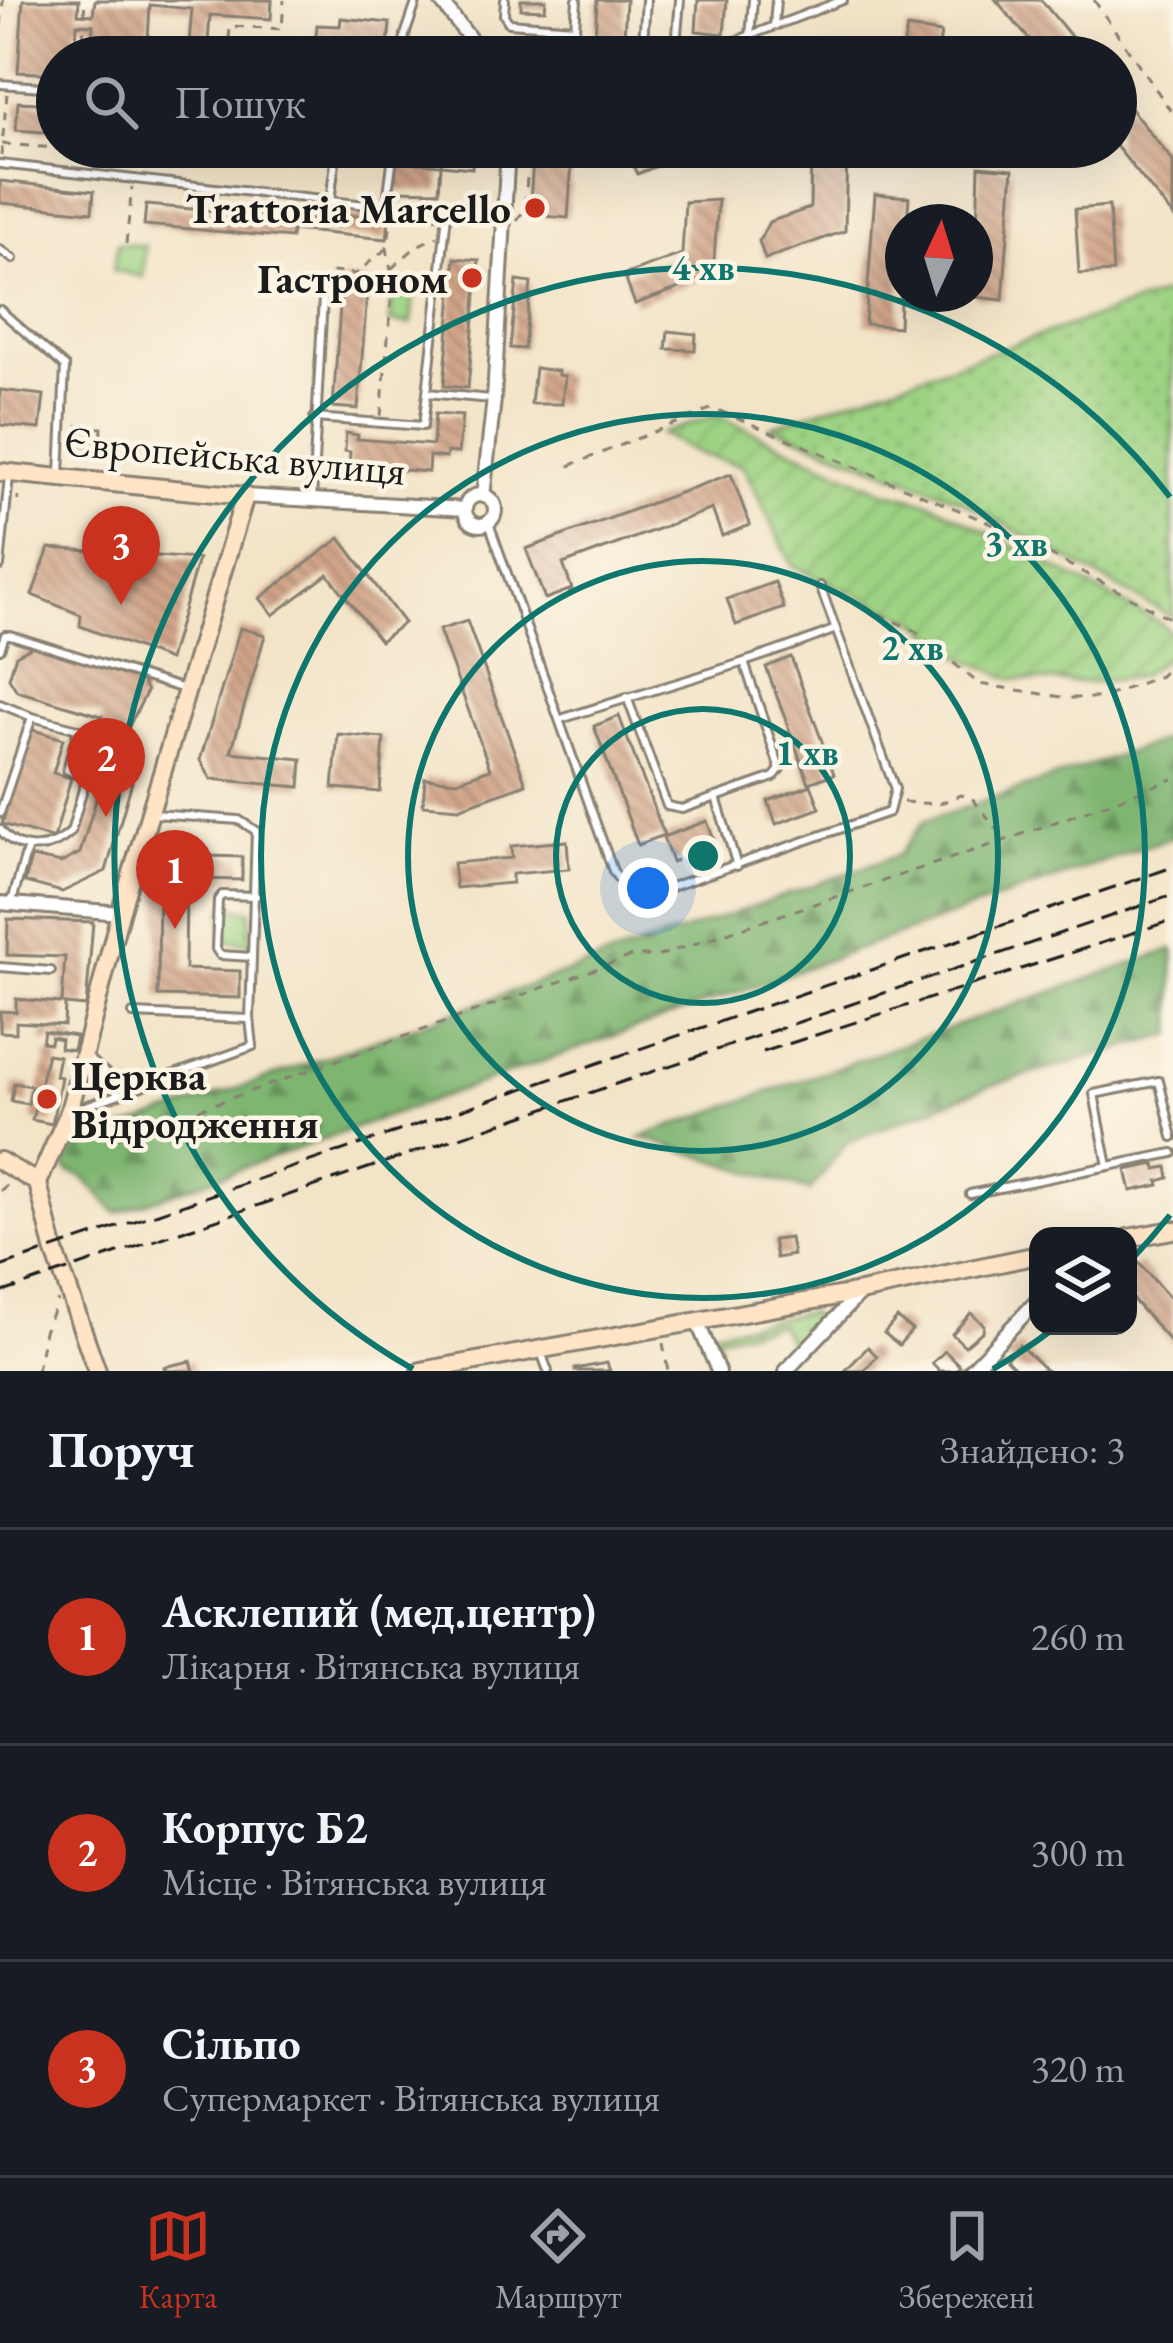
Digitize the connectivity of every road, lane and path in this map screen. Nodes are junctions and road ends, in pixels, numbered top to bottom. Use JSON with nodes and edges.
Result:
{"nodes":[{"id":1,"x":3,"y":0,"type":"edge"},
{"id":2,"x":85,"y":0,"type":"edge"},
{"id":3,"x":284,"y":0,"type":"edge"},
{"id":4,"x":417,"y":0,"type":"edge"},
{"id":5,"x":440,"y":0,"type":"edge"},
{"id":6,"x":505,"y":0,"type":"edge"},
{"id":7,"x":577,"y":0,"type":"edge"},
{"id":8,"x":646,"y":0,"type":"edge"},
{"id":9,"x":680,"y":0,"type":"edge"},
{"id":10,"x":753,"y":0,"type":"edge"},
{"id":11,"x":776,"y":0,"type":"edge"},
{"id":12,"x":843,"y":0,"type":"edge"},
{"id":13,"x":1094,"y":0,"type":"edge"},
{"id":14,"x":84,"y":15,"type":"dead end"},
{"id":15,"x":84,"y":24,"type":"dead end"},
{"id":16,"x":574,"y":28,"type":"junction"},
{"id":17,"x":774,"y":28,"type":"junction"},
{"id":18,"x":83,"y":36,"type":"edge"},
{"id":19,"x":229,"y":36,"type":"edge"},
{"id":20,"x":405,"y":36,"type":"edge"},
{"id":21,"x":468,"y":36,"type":"edge"},
{"id":22,"x":573,"y":36,"type":"edge"},
{"id":23,"x":643,"y":36,"type":"edge"},
{"id":24,"x":677,"y":36,"type":"edge"},
{"id":25,"x":750,"y":36,"type":"edge"},
{"id":26,"x":753,"y":36,"type":"edge"},
{"id":27,"x":1119,"y":36,"type":"edge"},
{"id":28,"x":0,"y":43,"type":"edge"},
{"id":29,"x":1137,"y":62,"type":"edge"},
{"id":30,"x":4,"y":84,"type":"edge"},
{"id":31,"x":36,"y":86,"type":"edge"},
{"id":32,"x":1173,"y":114,"type":"edge"},
{"id":33,"x":2,"y":144,"type":"edge"},
{"id":34,"x":36,"y":147,"type":"edge"},
{"id":35,"x":0,"y":164,"type":"edge"},
{"id":36,"x":334,"y":168,"type":"edge"},
{"id":37,"x":393,"y":168,"type":"edge"},
{"id":38,"x":508,"y":168,"type":"edge"},
{"id":39,"x":528,"y":168,"type":"edge"},
{"id":40,"x":133,"y":179,"type":"junction"},
{"id":41,"x":330,"y":202,"type":"junction"},
{"id":42,"x":390,"y":209,"type":"junction"},
{"id":43,"x":447,"y":214,"type":"junction"},
{"id":44,"x":508,"y":227,"type":"junction"},
{"id":45,"x":445,"y":232,"type":"junction"},
{"id":46,"x":125,"y":244,"type":"dead end"},
{"id":47,"x":388,"y":248,"type":"junction"},
{"id":48,"x":0,"y":250,"type":"edge"},
{"id":49,"x":13,"y":259,"type":"dead end"},
{"id":50,"x":391,"y":270,"type":"junction"},
{"id":51,"x":393,"y":282,"type":"junction"},
{"id":52,"x":439,"y":286,"type":"junction"},
{"id":53,"x":322,"y":298,"type":"joint"},
{"id":54,"x":0,"y":310,"type":"edge"},
{"id":55,"x":427,"y":393,"type":"junction"},
{"id":56,"x":494,"y":399,"type":"junction"},
{"id":57,"x":314,"y":418,"type":"junction"},
{"id":58,"x":380,"y":423,"type":"junction"},
{"id":59,"x":569,"y":466,"type":"dead end"},
{"id":60,"x":5,"y":472,"type":"edge"},
{"id":61,"x":59,"y":478,"type":"junction"},
{"id":62,"x":245,"y":496,"type":"junction"},
{"id":63,"x":483,"y":496,"type":"junction"},
{"id":64,"x":312,"y":500,"type":"junction"},
{"id":65,"x":465,"y":509,"type":"junction"},
{"id":66,"x":489,"y":523,"type":"junction"},
{"id":67,"x":0,"y":566,"type":"edge"},
{"id":68,"x":820,"y":586,"type":"joint"},
{"id":69,"x":1173,"y":620,"type":"edge"},
{"id":70,"x":836,"y":629,"type":"junction"},
{"id":71,"x":0,"y":650,"type":"edge"},
{"id":72,"x":1173,"y":663,"type":"edge"},
{"id":73,"x":745,"y":665,"type":"junction"},
{"id":74,"x":187,"y":690,"type":"junction"},
{"id":75,"x":627,"y":698,"type":"junction"},
{"id":76,"x":0,"y":704,"type":"edge"},
{"id":77,"x":32,"y":717,"type":"junction"},
{"id":78,"x":561,"y":719,"type":"junction"},
{"id":79,"x":1173,"y":779,"type":"edge"},
{"id":80,"x":716,"y":797,"type":"junction"},
{"id":81,"x":895,"y":801,"type":"junction"},
{"id":82,"x":0,"y":813,"type":"edge"},
{"id":83,"x":151,"y":814,"type":"junction"},
{"id":84,"x":0,"y":829,"type":"edge"},
{"id":85,"x":1006,"y":840,"type":"junction"},
{"id":86,"x":27,"y":848,"type":"junction"},
{"id":87,"x":737,"y":866,"type":"junction"},
{"id":88,"x":256,"y":896,"type":"junction"},
{"id":89,"x":5,"y":903,"type":"edge"},
{"id":90,"x":120,"y":913,"type":"junction"},
{"id":91,"x":253,"y":957,"type":"junction"},
{"id":92,"x":0,"y":967,"type":"edge"},
{"id":93,"x":51,"y":971,"type":"dead end"},
{"id":94,"x":133,"y":1014,"type":"dead end"},
{"id":95,"x":250,"y":1019,"type":"junction"},
{"id":96,"x":86,"y":1047,"type":"junction"},
{"id":97,"x":117,"y":1094,"type":"junction"},
{"id":98,"x":67,"y":1119,"type":"junction"},
{"id":99,"x":1173,"y":1138,"type":"edge"},
{"id":100,"x":1173,"y":1153,"type":"edge"},
{"id":101,"x":0,"y":1161,"type":"edge"},
{"id":102,"x":1108,"y":1166,"type":"junction"},
{"id":103,"x":38,"y":1183,"type":"junction"},
{"id":104,"x":970,"y":1194,"type":"dead end"},
{"id":105,"x":1173,"y":1230,"type":"edge"},
{"id":106,"x":1137,"y":1236,"type":"edge"},
{"id":107,"x":1029,"y":1257,"type":"edge"},
{"id":108,"x":860,"y":1292,"type":"junction"},
{"id":109,"x":68,"y":1293,"type":"junction"},
{"id":110,"x":1029,"y":1309,"type":"edge"},
{"id":111,"x":697,"y":1321,"type":"junction"},
{"id":112,"x":661,"y":1336,"type":"dead end"},
{"id":113,"x":540,"y":1348,"type":"junction"},
{"id":114,"x":37,"y":1371,"type":"edge"},
{"id":115,"x":97,"y":1371,"type":"edge"},
{"id":116,"x":421,"y":1371,"type":"edge"},
{"id":117,"x":548,"y":1371,"type":"edge"},
{"id":118,"x":668,"y":1371,"type":"edge"},
{"id":119,"x":718,"y":1371,"type":"edge"},
{"id":120,"x":786,"y":1371,"type":"edge"},
{"id":121,"x":970,"y":1371,"type":"edge"}],
"edges":[{"from":1,"to":28,"type":"path"},
{"from":2,"to":14,"type":"path"},
{"from":3,"to":19,"type":"path"},
{"from":4,"to":20,"type":"lane"},
{"from":5,"to":21,"type":"street"},
{"from":6,"to":16,"type":"lane"},
{"from":7,"to":16,"type":"lane"},
{"from":8,"to":23,"type":"lane"},
{"from":9,"to":24,"type":"lane"},
{"from":10,"to":25,"type":"lane"},
{"from":11,"to":17,"type":"lane"},
{"from":12,"to":17,"type":"lane"},
{"from":13,"to":27,"type":"path"},
{"from":15,"to":18,"type":"path"},
{"from":16,"to":22,"type":"lane"},
{"from":17,"to":26,"type":"lane"},
{"from":29,"to":32,"type":"path"},
{"from":30,"to":31,"type":"lane"},
{"from":30,"to":33,"type":"path"},
{"from":33,"to":34,"type":"path"},
{"from":33,"to":35,"type":"path"},
{"from":35,"to":40,"type":"lane"},
{"from":36,"to":41,"type":"lane"},
{"from":37,"to":42,"type":"lane"},
{"from":38,"to":44,"type":"street"},
{"from":39,"to":44,"type":"path"},
{"from":40,"to":41,"type":"lane"},
{"from":40,"to":46,"type":"path"},
{"from":41,"to":42,"type":"lane"},
{"from":42,"to":43,"type":"lane"},
{"from":42,"to":47,"type":"path"},
{"from":43,"to":44,"type":"lane"},
{"from":43,"to":45,"type":"lane"},
{"from":44,"to":56,"type":"street"},
{"from":45,"to":50,"type":"path"},
{"from":45,"to":52,"type":"lane"},
{"from":47,"to":50,"type":"path"},
{"from":47,"to":53,"type":"path"},
{"from":48,"to":49,"type":"lane"},
{"from":50,"to":51,"type":"path"},
{"from":51,"to":52,"type":"path"},
{"from":51,"to":58,"type":"path"},
{"from":52,"to":55,"type":"lane"},
{"from":53,"to":57,"type":"lane"},
{"from":54,"to":61,"type":"lane"},
{"from":55,"to":56,"type":"lane"},
{"from":55,"to":58,"type":"lane"},
{"from":56,"to":63,"type":"street"},
{"from":57,"to":58,"type":"lane"},
{"from":57,"to":64,"type":"lane"},
{"from":59,"to":69,"type":"path"},
{"from":60,"to":61,"type":"street","name":"Європейська вулиця"},
{"from":60,"to":67,"type":"lane"},
{"from":61,"to":62,"type":"street","name":"Європейська вулиця"},
{"from":62,"to":64,"type":"street","name":"Європейська вулиця"},
{"from":62,"to":74,"type":"street"},
{"from":63,"to":65,"type":"street"},
{"from":63,"to":66,"type":"street"},
{"from":64,"to":65,"type":"street","name":"Європейська вулиця"},
{"from":65,"to":66,"type":"street","name":"Європейська вулиця"},
{"from":66,"to":78,"type":"lane"},
{"from":68,"to":70,"type":"lane"},
{"from":68,"to":72,"type":"path"},
{"from":70,"to":73,"type":"lane"},
{"from":70,"to":81,"type":"lane"},
{"from":71,"to":74,"type":"lane"},
{"from":73,"to":75,"type":"lane"},
{"from":73,"to":80,"type":"lane"},
{"from":74,"to":83,"type":"street"},
{"from":75,"to":78,"type":"lane"},
{"from":75,"to":80,"type":"lane"},
{"from":76,"to":77,"type":"lane"},
{"from":77,"to":82,"type":"lane"},
{"from":77,"to":86,"type":"lane"},
{"from":78,"to":87,"type":"lane"},
{"from":79,"to":85,"type":"path"},
{"from":80,"to":87,"type":"lane"},
{"from":81,"to":85,"type":"path"},
{"from":81,"to":87,"type":"lane"},
{"from":83,"to":88,"type":"lane"},
{"from":83,"to":90,"type":"street"},
{"from":84,"to":86,"type":"lane"},
{"from":85,"to":98,"type":"path"},
{"from":86,"to":89,"type":"lane"},
{"from":88,"to":91,"type":"lane"},
{"from":88,"to":91,"type":"lane"},
{"from":89,"to":90,"type":"street"},
{"from":90,"to":96,"type":"street"},
{"from":91,"to":95,"type":"lane"},
{"from":92,"to":93,"type":"lane"},
{"from":94,"to":95,"type":"lane"},
{"from":95,"to":97,"type":"lane"},
{"from":96,"to":97,"type":"lane"},
{"from":96,"to":98,"type":"street"},
{"from":97,"to":98,"type":"lane"},
{"from":98,"to":103,"type":"street"},
{"from":99,"to":102,"type":"lane"},
{"from":100,"to":102,"type":"lane"},
{"from":101,"to":103,"type":"street"},
{"from":102,"to":104,"type":"lane"},
{"from":103,"to":109,"type":"street"},
{"from":105,"to":106,"type":"street"},
{"from":107,"to":108,"type":"street"},
{"from":108,"to":111,"type":"street"},
{"from":108,"to":120,"type":"street"},
{"from":109,"to":114,"type":"path"},
{"from":109,"to":115,"type":"street"},
{"from":110,"to":121,"type":"street"},
{"from":111,"to":113,"type":"street"},
{"from":111,"to":119,"type":"street"},
{"from":112,"to":118,"type":"path"},
{"from":113,"to":116,"type":"street"},
{"from":113,"to":117,"type":"lane"}]}
